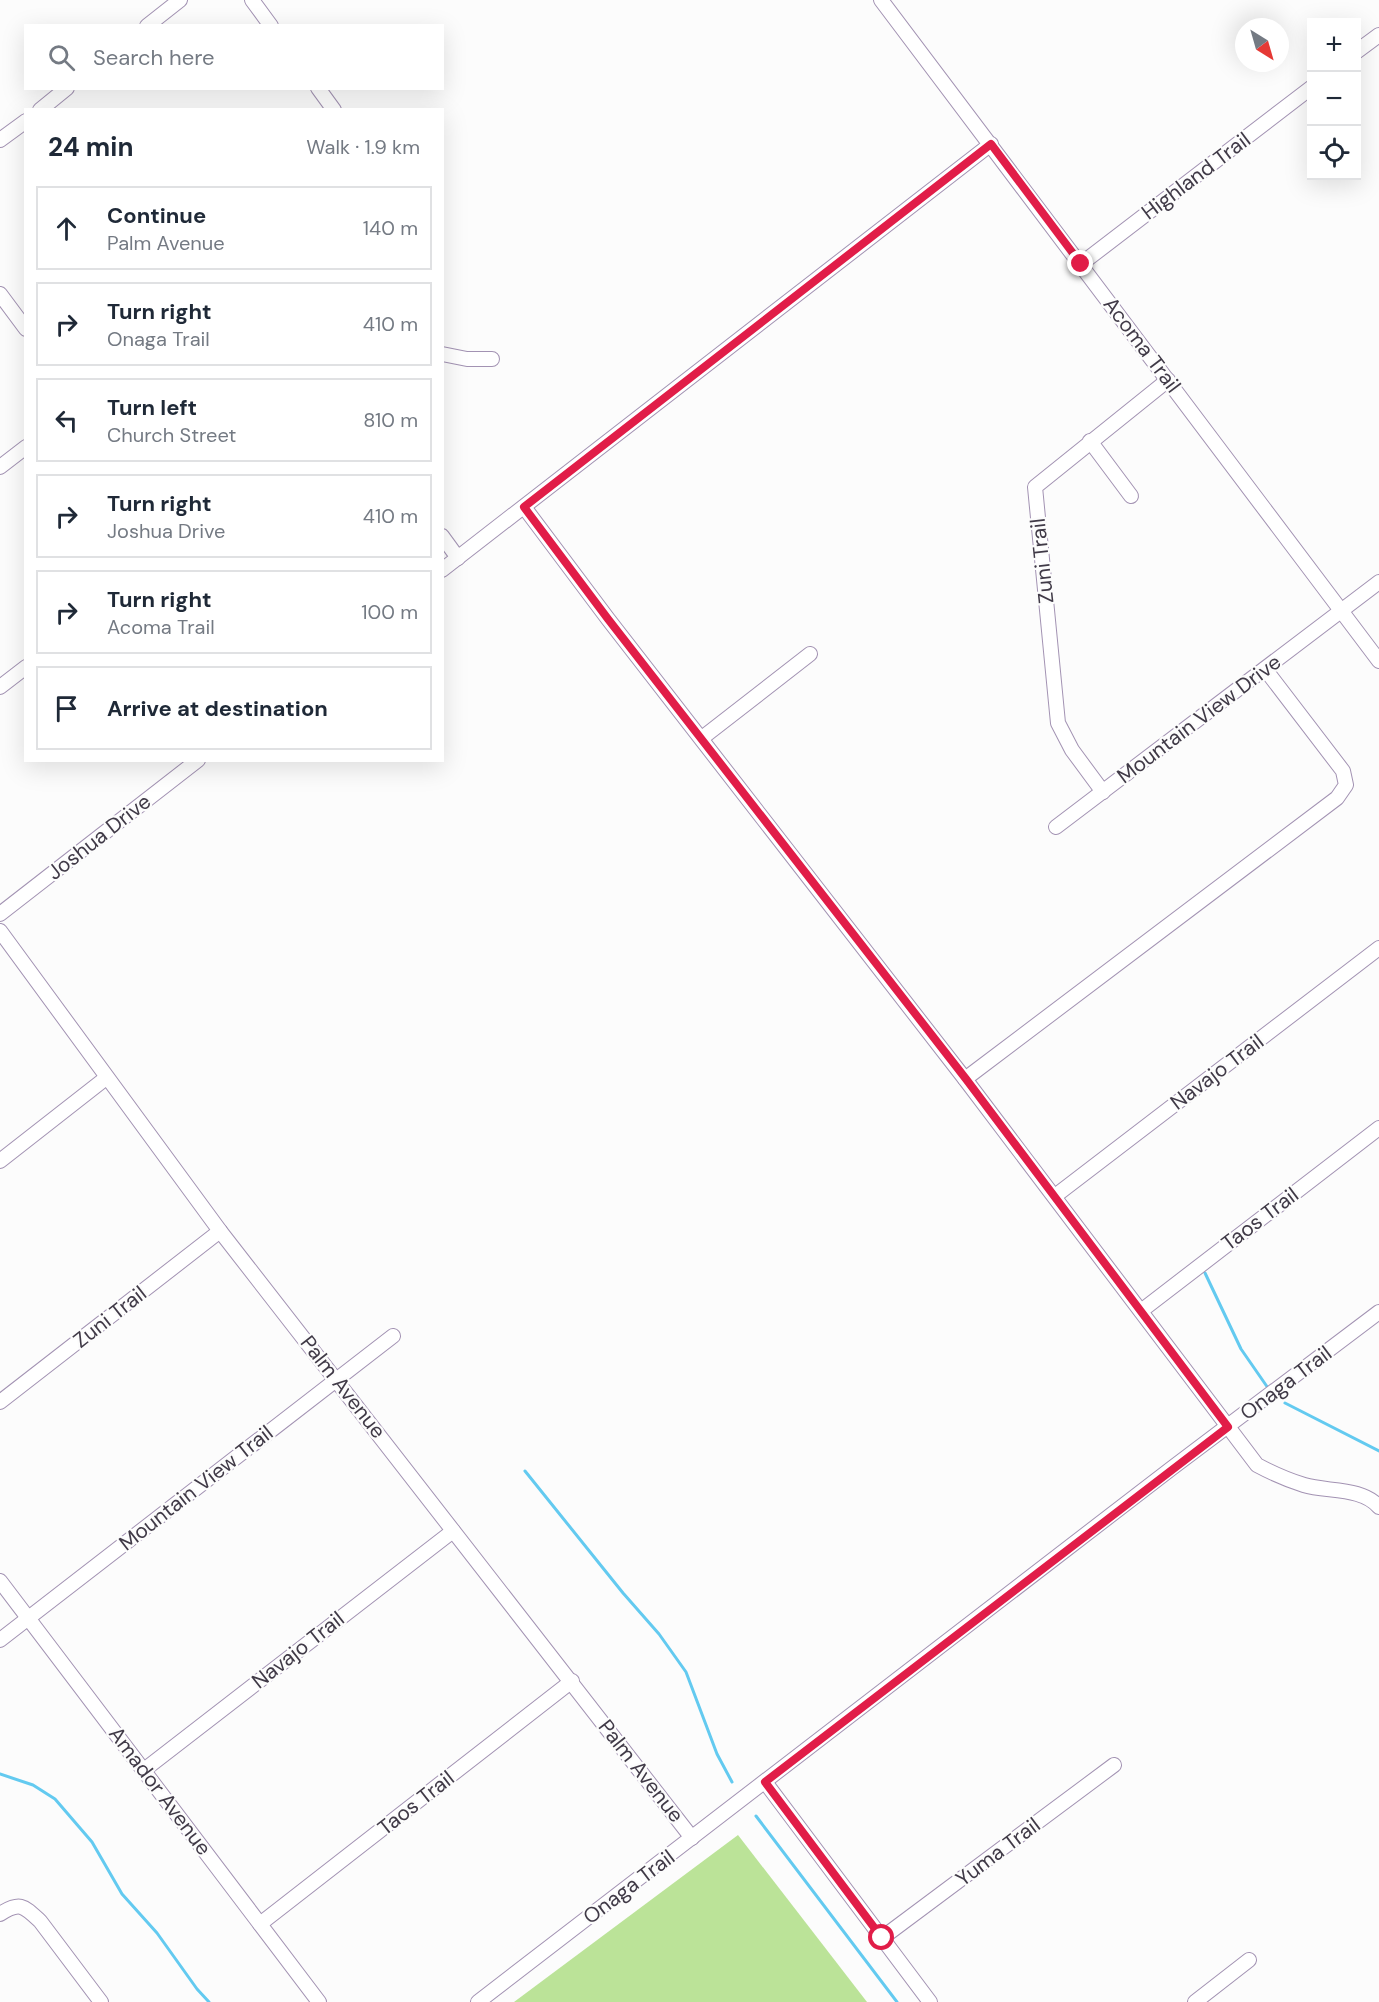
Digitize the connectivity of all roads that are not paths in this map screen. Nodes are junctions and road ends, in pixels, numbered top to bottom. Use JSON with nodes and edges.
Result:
{"nodes":[{"id":1,"x":180,"y":0,"type":"edge"},
{"id":2,"x":252,"y":0,"type":"edge"},
{"id":3,"x":881,"y":0,"type":"edge"},
{"id":4,"x":150,"y":24,"type":"edge"},
{"id":5,"x":270,"y":24,"type":"edge"},
{"id":6,"x":1379,"y":34,"type":"edge"},
{"id":7,"x":1361,"y":48,"type":"edge"},
{"id":8,"x":65,"y":90,"type":"edge"},
{"id":9,"x":319,"y":90,"type":"edge"},
{"id":10,"x":1307,"y":90,"type":"edge"},
{"id":11,"x":42,"y":108,"type":"edge"},
{"id":12,"x":333,"y":108,"type":"edge"},
{"id":13,"x":24,"y":123,"type":"edge"},
{"id":14,"x":0,"y":140,"type":"edge"},
{"id":15,"x":991,"y":144,"type":"junction"},
{"id":16,"x":1081,"y":264,"type":"junction"},
{"id":17,"x":0,"y":294,"type":"edge"},
{"id":18,"x":24,"y":326,"type":"edge"},
{"id":19,"x":444,"y":354,"type":"edge"},
{"id":20,"x":492,"y":359,"type":"dead end"},
{"id":21,"x":1168,"y":380,"type":"junction"},
{"id":22,"x":1090,"y":441,"type":"junction"},
{"id":23,"x":24,"y":449,"type":"edge"},
{"id":24,"x":0,"y":467,"type":"edge"},
{"id":25,"x":1131,"y":496,"type":"dead end"},
{"id":26,"x":524,"y":507,"type":"junction"},
{"id":27,"x":444,"y":539,"type":"edge"},
{"id":28,"x":458,"y":558,"type":"junction"},
{"id":29,"x":444,"y":568,"type":"edge"},
{"id":30,"x":1379,"y":582,"type":"edge"},
{"id":31,"x":1341,"y":611,"type":"junction"},
{"id":32,"x":810,"y":654,"type":"dead end"},
{"id":33,"x":1379,"y":661,"type":"edge"},
{"id":34,"x":24,"y":669,"type":"edge"},
{"id":35,"x":1265,"y":669,"type":"junction"},
{"id":36,"x":0,"y":687,"type":"edge"},
{"id":37,"x":702,"y":738,"type":"junction"},
{"id":38,"x":195,"y":762,"type":"edge"},
{"id":39,"x":1103,"y":792,"type":"junction"},
{"id":40,"x":1056,"y":827,"type":"dead end"},
{"id":41,"x":0,"y":914,"type":"edge"},
{"id":42,"x":0,"y":932,"type":"edge"},
{"id":43,"x":1379,"y":948,"type":"edge"},
{"id":44,"x":106,"y":1078,"type":"junction"},
{"id":45,"x":966,"y":1079,"type":"junction"},
{"id":46,"x":1379,"y":1128,"type":"edge"},
{"id":47,"x":0,"y":1161,"type":"edge"},
{"id":48,"x":1055,"y":1196,"type":"junction"},
{"id":49,"x":220,"y":1231,"type":"junction"},
{"id":50,"x":1141,"y":1311,"type":"junction"},
{"id":51,"x":1379,"y":1312,"type":"edge"},
{"id":52,"x":393,"y":1336,"type":"dead end"},
{"id":53,"x":337,"y":1380,"type":"junction"},
{"id":54,"x":0,"y":1402,"type":"edge"},
{"id":55,"x":1228,"y":1427,"type":"junction"},
{"id":56,"x":1377,"y":1501,"type":"edge"},
{"id":57,"x":453,"y":1531,"type":"junction"},
{"id":58,"x":0,"y":1581,"type":"edge"},
{"id":59,"x":28,"y":1619,"type":"junction"},
{"id":60,"x":0,"y":1640,"type":"edge"},
{"id":61,"x":572,"y":1681,"type":"junction"},
{"id":62,"x":1114,"y":1765,"type":"dead end"},
{"id":63,"x":144,"y":1770,"type":"junction"},
{"id":64,"x":765,"y":1782,"type":"junction"},
{"id":65,"x":693,"y":1838,"type":"junction"},
{"id":66,"x":0,"y":1914,"type":"edge"},
{"id":67,"x":260,"y":1924,"type":"junction"},
{"id":68,"x":882,"y":1938,"type":"junction"},
{"id":69,"x":1249,"y":1960,"type":"dead end"},
{"id":70,"x":101,"y":2002,"type":"edge"},
{"id":71,"x":319,"y":2002,"type":"edge"},
{"id":72,"x":478,"y":2002,"type":"edge"},
{"id":73,"x":930,"y":2002,"type":"edge"},
{"id":74,"x":1195,"y":2002,"type":"edge"}],
"edges":[{"from":1,"to":4,"type":"street"},
{"from":2,"to":5,"type":"street"},
{"from":3,"to":15,"type":"street","name":"Acoma Trail"},
{"from":6,"to":7,"type":"street"},
{"from":8,"to":11,"type":"street"},
{"from":9,"to":12,"type":"street"},
{"from":10,"to":16,"type":"street","name":"Highland Trail"},
{"from":13,"to":14,"type":"street"},
{"from":15,"to":16,"type":"street","name":"Acoma Trail"},
{"from":15,"to":26,"type":"street"},
{"from":16,"to":21,"type":"street","name":"Acoma Trail"},
{"from":17,"to":18,"type":"street"},
{"from":19,"to":20,"type":"street"},
{"from":21,"to":22,"type":"street","name":"Zuni Trail"},
{"from":21,"to":31,"type":"street","name":"Acoma Trail"},
{"from":22,"to":25,"type":"street"},
{"from":22,"to":39,"type":"street","name":"Zuni Trail"},
{"from":23,"to":24,"type":"street"},
{"from":26,"to":28,"type":"street"},
{"from":26,"to":37,"type":"street"},
{"from":27,"to":28,"type":"street"},
{"from":28,"to":29,"type":"street"},
{"from":30,"to":31,"type":"street"},
{"from":31,"to":33,"type":"street","name":"Acoma Trail"},
{"from":31,"to":35,"type":"street","name":"Mountain View Drive"},
{"from":32,"to":37,"type":"street"},
{"from":34,"to":36,"type":"street"},
{"from":35,"to":39,"type":"street","name":"Mountain View Drive"},
{"from":35,"to":45,"type":"street"},
{"from":37,"to":45,"type":"street"},
{"from":38,"to":41,"type":"street","name":"Joshua Drive"},
{"from":39,"to":40,"type":"street","name":"Mountain View Drive"},
{"from":42,"to":44,"type":"street","name":"Palm Avenue"},
{"from":43,"to":48,"type":"street","name":"Navajo Trail"},
{"from":44,"to":47,"type":"street"},
{"from":44,"to":49,"type":"street","name":"Palm Avenue"},
{"from":45,"to":48,"type":"street"},
{"from":46,"to":50,"type":"street","name":"Taos Trail"},
{"from":48,"to":50,"type":"street"},
{"from":49,"to":53,"type":"street","name":"Palm Avenue"},
{"from":49,"to":54,"type":"street","name":"Zuni Trail"},
{"from":50,"to":55,"type":"street"},
{"from":51,"to":55,"type":"street","name":"Onaga Trail"},
{"from":52,"to":53,"type":"street","name":"Mountain View Trail"},
{"from":53,"to":57,"type":"street","name":"Palm Avenue"},
{"from":53,"to":59,"type":"street","name":"Mountain View Trail"},
{"from":55,"to":56,"type":"street"},
{"from":55,"to":64,"type":"street","name":"Onaga Trail"},
{"from":57,"to":61,"type":"street","name":"Palm Avenue"},
{"from":57,"to":63,"type":"street","name":"Navajo Trail"},
{"from":58,"to":59,"type":"street","name":"Amador Avenue"},
{"from":59,"to":60,"type":"street","name":"Mountain View Trail"},
{"from":59,"to":63,"type":"street","name":"Amador Avenue"},
{"from":61,"to":65,"type":"street","name":"Palm Avenue"},
{"from":61,"to":67,"type":"street","name":"Taos Trail"},
{"from":62,"to":68,"type":"street","name":"Yuma Trail"},
{"from":63,"to":67,"type":"street","name":"Amador Avenue"},
{"from":64,"to":65,"type":"street","name":"Onaga Trail"},
{"from":64,"to":68,"type":"street"},
{"from":65,"to":72,"type":"street","name":"Onaga Trail"},
{"from":66,"to":70,"type":"street"},
{"from":67,"to":71,"type":"street","name":"Amador Avenue"},
{"from":68,"to":73,"type":"street"},
{"from":69,"to":74,"type":"street"}]}
